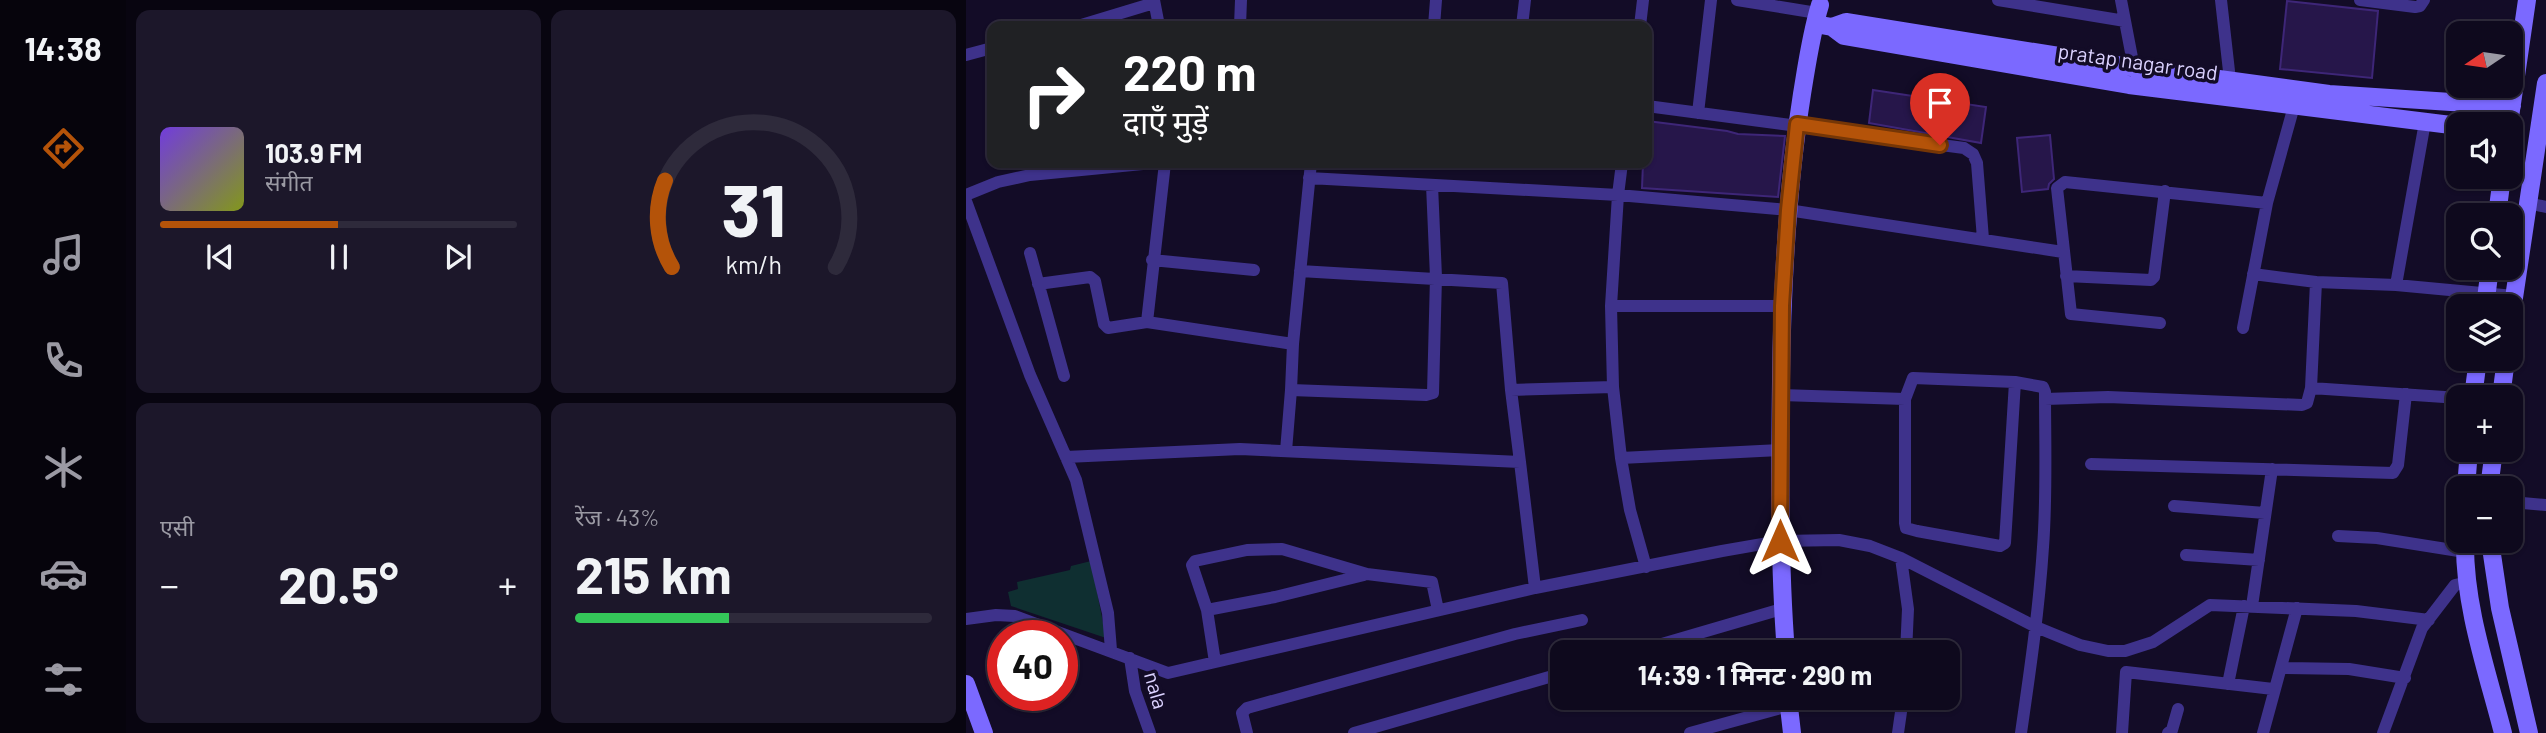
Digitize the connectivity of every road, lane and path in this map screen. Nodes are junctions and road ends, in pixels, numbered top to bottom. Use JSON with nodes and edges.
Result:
{"nodes":[{"id":1,"x":1241,"y":0,"type":"edge"},
{"id":2,"x":1436,"y":0,"type":"edge"},
{"id":3,"x":1525,"y":0,"type":"edge"},
{"id":4,"x":1643,"y":0,"type":"edge"},
{"id":5,"x":1712,"y":0,"type":"edge"},
{"id":6,"x":1738,"y":0,"type":"edge"},
{"id":7,"x":1998,"y":0,"type":"edge"},
{"id":8,"x":2121,"y":0,"type":"edge"},
{"id":9,"x":2221,"y":0,"type":"edge"},
{"id":10,"x":2360,"y":0,"type":"edge"},
{"id":11,"x":2424,"y":0,"type":"edge"},
{"id":12,"x":2527,"y":0,"type":"edge"},
{"id":13,"x":1154,"y":2,"type":"edge"},
{"id":14,"x":1821,"y":11,"type":"edge"},
{"id":15,"x":1094,"y":21,"type":"edge"},
{"id":16,"x":1158,"y":21,"type":"edge"},
{"id":17,"x":1240,"y":21,"type":"edge"},
{"id":18,"x":1434,"y":21,"type":"edge"},
{"id":19,"x":1523,"y":21,"type":"edge"},
{"id":20,"x":1641,"y":21,"type":"edge"},
{"id":21,"x":2125,"y":21,"type":"junction"},
{"id":22,"x":987,"y":49,"type":"edge"},
{"id":23,"x":966,"y":55,"type":"edge"},
{"id":24,"x":2134,"y":68,"type":"junction"},
{"id":25,"x":2230,"y":80,"type":"junction"},
{"id":26,"x":2546,"y":83,"type":"edge"},
{"id":27,"x":2294,"y":106,"type":"junction"},
{"id":28,"x":1652,"y":107,"type":"edge"},
{"id":29,"x":2484,"y":112,"type":"edge"},
{"id":30,"x":2510,"y":112,"type":"edge"},
{"id":31,"x":1698,"y":113,"type":"junction"},
{"id":32,"x":2425,"y":122,"type":"junction"},
{"id":33,"x":1797,"y":124,"type":"junction"},
{"id":34,"x":2446,"y":124,"type":"edge"},
{"id":35,"x":1102,"y":168,"type":"edge"},
{"id":36,"x":1164,"y":168,"type":"edge"},
{"id":37,"x":1310,"y":168,"type":"edge"},
{"id":38,"x":1621,"y":168,"type":"edge"},
{"id":39,"x":1309,"y":178,"type":"junction"},
{"id":40,"x":1432,"y":185,"type":"junction"},
{"id":41,"x":2165,"y":191,"type":"junction"},
{"id":42,"x":966,"y":195,"type":"edge"},
{"id":43,"x":1618,"y":195,"type":"junction"},
{"id":44,"x":966,"y":201,"type":"edge"},
{"id":45,"x":2267,"y":203,"type":"junction"},
{"id":46,"x":2526,"y":203,"type":"junction"},
{"id":47,"x":2546,"y":207,"type":"edge"},
{"id":48,"x":1788,"y":210,"type":"junction"},
{"id":49,"x":1983,"y":239,"type":"junction"},
{"id":50,"x":2063,"y":252,"type":"junction"},
{"id":51,"x":1030,"y":253,"type":"dead end"},
{"id":52,"x":1152,"y":260,"type":"junction"},
{"id":53,"x":1254,"y":270,"type":"dead end"},
{"id":54,"x":1300,"y":271,"type":"junction"},
{"id":55,"x":2253,"y":274,"type":"junction"},
{"id":56,"x":2066,"y":276,"type":"junction"},
{"id":57,"x":1436,"y":277,"type":"junction"},
{"id":58,"x":2316,"y":282,"type":"junction"},
{"id":59,"x":1038,"y":284,"type":"junction"},
{"id":60,"x":2396,"y":285,"type":"junction"},
{"id":61,"x":2450,"y":294,"type":"edge"},
{"id":62,"x":2514,"y":294,"type":"edge"},
{"id":63,"x":1611,"y":306,"type":"junction"},
{"id":64,"x":1782,"y":306,"type":"junction"},
{"id":65,"x":1147,"y":322,"type":"junction"},
{"id":66,"x":2160,"y":323,"type":"dead end"},
{"id":67,"x":2243,"y":328,"type":"dead end"},
{"id":68,"x":1293,"y":344,"type":"junction"},
{"id":69,"x":1063,"y":376,"type":"dead end"},
{"id":70,"x":2015,"y":382,"type":"junction"},
{"id":71,"x":1614,"y":387,"type":"junction"},
{"id":72,"x":2311,"y":387,"type":"junction"},
{"id":73,"x":1291,"y":390,"type":"junction"},
{"id":74,"x":1511,"y":390,"type":"junction"},
{"id":75,"x":2406,"y":394,"type":"junction"},
{"id":76,"x":1781,"y":395,"type":"junction"},
{"id":77,"x":2446,"y":397,"type":"edge"},
{"id":78,"x":1905,"y":399,"type":"junction"},
{"id":79,"x":2045,"y":399,"type":"junction"},
{"id":80,"x":1780,"y":450,"type":"junction"},
{"id":81,"x":1286,"y":451,"type":"junction"},
{"id":82,"x":1066,"y":457,"type":"junction"},
{"id":83,"x":1621,"y":458,"type":"junction"},
{"id":84,"x":1520,"y":462,"type":"junction"},
{"id":85,"x":2091,"y":464,"type":"dead end"},
{"id":86,"x":2272,"y":469,"type":"junction"},
{"id":87,"x":2523,"y":503,"type":"edge"},
{"id":88,"x":2546,"y":505,"type":"edge"},
{"id":89,"x":2174,"y":506,"type":"dead end"},
{"id":90,"x":2265,"y":513,"type":"junction"},
{"id":91,"x":2338,"y":537,"type":"dead end"},
{"id":92,"x":1780,"y":541,"type":"junction"},
{"id":93,"x":2446,"y":544,"type":"edge"},
{"id":94,"x":2466,"y":553,"type":"edge"},
{"id":95,"x":2492,"y":553,"type":"edge"},
{"id":96,"x":2186,"y":555,"type":"dead end"},
{"id":97,"x":1901,"y":558,"type":"junction"},
{"id":98,"x":2259,"y":560,"type":"junction"},
{"id":99,"x":1646,"y":567,"type":"junction"},
{"id":100,"x":1367,"y":574,"type":"junction"},
{"id":101,"x":2468,"y":582,"type":"junction"},
{"id":102,"x":1535,"y":589,"type":"junction"},
{"id":103,"x":2248,"y":606,"type":"junction"},
{"id":104,"x":2297,"y":608,"type":"junction"},
{"id":105,"x":1782,"y":609,"type":"junction"},
{"id":106,"x":1207,"y":610,"type":"junction"},
{"id":107,"x":1438,"y":610,"type":"junction"},
{"id":108,"x":966,"y":619,"type":"edge"},
{"id":109,"x":1582,"y":620,"type":"dead end"},
{"id":110,"x":2429,"y":620,"type":"junction"},
{"id":111,"x":2036,"y":627,"type":"junction"},
{"id":112,"x":1676,"y":640,"type":"edge"},
{"id":113,"x":1785,"y":640,"type":"edge"},
{"id":114,"x":1907,"y":640,"type":"edge"},
{"id":115,"x":1122,"y":655,"type":"junction"},
{"id":116,"x":1215,"y":662,"type":"junction"},
{"id":117,"x":2281,"y":668,"type":"junction"},
{"id":118,"x":1550,"y":677,"type":"edge"},
{"id":119,"x":2404,"y":678,"type":"junction"},
{"id":120,"x":966,"y":684,"type":"edge"},
{"id":121,"x":2228,"y":684,"type":"junction"},
{"id":122,"x":2273,"y":689,"type":"junction"},
{"id":123,"x":2178,"y":709,"type":"dead end"},
{"id":124,"x":1763,"y":710,"type":"edge"},
{"id":125,"x":1789,"y":710,"type":"edge"},
{"id":126,"x":1901,"y":710,"type":"edge"},
{"id":127,"x":984,"y":733,"type":"edge"},
{"id":128,"x":1150,"y":733,"type":"edge"},
{"id":129,"x":1247,"y":733,"type":"edge"},
{"id":130,"x":1354,"y":733,"type":"edge"},
{"id":131,"x":1690,"y":733,"type":"edge"},
{"id":132,"x":1793,"y":733,"type":"edge"},
{"id":133,"x":1898,"y":733,"type":"edge"},
{"id":134,"x":2021,"y":733,"type":"edge"},
{"id":135,"x":2122,"y":733,"type":"edge"},
{"id":136,"x":2168,"y":733,"type":"edge"},
{"id":137,"x":2263,"y":733,"type":"edge"},
{"id":138,"x":2383,"y":733,"type":"edge"},
{"id":139,"x":2503,"y":733,"type":"edge"},
{"id":140,"x":2529,"y":733,"type":"edge"}],
"edges":[{"from":1,"to":17,"type":"street"},
{"from":2,"to":18,"type":"street"},
{"from":3,"to":19,"type":"street"},
{"from":4,"to":20,"type":"street"},
{"from":5,"to":31,"type":"street"},
{"from":6,"to":14,"type":"street"},
{"from":7,"to":21,"type":"street"},
{"from":8,"to":21,"type":"street"},
{"from":9,"to":25,"type":"street"},
{"from":10,"to":11,"type":"street"},
{"from":12,"to":30,"type":"street"},
{"from":13,"to":15,"type":"street"},
{"from":13,"to":16,"type":"street"},
{"from":14,"to":24,"type":"street"},
{"from":14,"to":27,"type":"street","name":"pratap nagar road"},
{"from":14,"to":33,"type":"street"},
{"from":21,"to":24,"type":"street"},
{"from":22,"to":23,"type":"street"},
{"from":24,"to":25,"type":"street"},
{"from":25,"to":29,"type":"street"},
{"from":26,"to":46,"type":"street"},
{"from":27,"to":32,"type":"street","name":"pratap nagar road"},
{"from":27,"to":45,"type":"street"},
{"from":28,"to":31,"type":"street"},
{"from":31,"to":33,"type":"street"},
{"from":32,"to":34,"type":"street","name":"pratap nagar road"},
{"from":32,"to":60,"type":"street"},
{"from":33,"to":48,"type":"street"},
{"from":33,"to":49,"type":"street"},
{"from":35,"to":42,"type":"street"},
{"from":36,"to":52,"type":"street"},
{"from":37,"to":39,"type":"street"},
{"from":38,"to":43,"type":"street"},
{"from":39,"to":40,"type":"street"},
{"from":39,"to":54,"type":"street"},
{"from":40,"to":43,"type":"street"},
{"from":40,"to":57,"type":"street"},
{"from":41,"to":45,"type":"street"},
{"from":41,"to":50,"type":"street"},
{"from":41,"to":56,"type":"street"},
{"from":43,"to":48,"type":"street"},
{"from":43,"to":63,"type":"street"},
{"from":44,"to":82,"type":"street","name":"nala"},
{"from":45,"to":55,"type":"street"},
{"from":46,"to":47,"type":"street"},
{"from":46,"to":62,"type":"street"},
{"from":48,"to":49,"type":"street"},
{"from":48,"to":64,"type":"street"},
{"from":49,"to":50,"type":"street"},
{"from":50,"to":56,"type":"street"},
{"from":51,"to":59,"type":"street"},
{"from":52,"to":53,"type":"street"},
{"from":52,"to":65,"type":"street"},
{"from":54,"to":57,"type":"street"},
{"from":54,"to":68,"type":"street"},
{"from":55,"to":58,"type":"street"},
{"from":55,"to":67,"type":"street"},
{"from":56,"to":66,"type":"street"},
{"from":57,"to":73,"type":"street"},
{"from":57,"to":74,"type":"street"},
{"from":58,"to":60,"type":"street"},
{"from":58,"to":72,"type":"street"},
{"from":59,"to":65,"type":"street"},
{"from":59,"to":69,"type":"street"},
{"from":60,"to":61,"type":"street"},
{"from":63,"to":64,"type":"street"},
{"from":63,"to":71,"type":"street"},
{"from":64,"to":76,"type":"street"},
{"from":65,"to":68,"type":"street"},
{"from":68,"to":73,"type":"street"},
{"from":70,"to":78,"type":"street"},
{"from":70,"to":78,"type":"street"},
{"from":70,"to":79,"type":"street"},
{"from":71,"to":74,"type":"street"},
{"from":71,"to":83,"type":"street"},
{"from":72,"to":75,"type":"street"},
{"from":72,"to":79,"type":"street"},
{"from":73,"to":81,"type":"street"},
{"from":74,"to":84,"type":"street"},
{"from":75,"to":77,"type":"street"},
{"from":75,"to":86,"type":"street"},
{"from":76,"to":78,"type":"street"},
{"from":76,"to":80,"type":"street"},
{"from":79,"to":111,"type":"street"},
{"from":80,"to":83,"type":"street"},
{"from":80,"to":92,"type":"street"},
{"from":81,"to":82,"type":"street"},
{"from":81,"to":84,"type":"street"},
{"from":82,"to":115,"type":"street","name":"nala"},
{"from":83,"to":99,"type":"street"},
{"from":84,"to":102,"type":"street"},
{"from":85,"to":86,"type":"street"},
{"from":86,"to":90,"type":"street"},
{"from":87,"to":88,"type":"street"},
{"from":89,"to":90,"type":"street"},
{"from":90,"to":98,"type":"street"},
{"from":91,"to":93,"type":"street"},
{"from":92,"to":97,"type":"street"},
{"from":92,"to":99,"type":"street"},
{"from":92,"to":105,"type":"street"},
{"from":94,"to":101,"type":"street"},
{"from":95,"to":140,"type":"street"},
{"from":96,"to":98,"type":"street"},
{"from":97,"to":111,"type":"street"},
{"from":97,"to":114,"type":"street"},
{"from":98,"to":103,"type":"street"},
{"from":99,"to":102,"type":"street"},
{"from":100,"to":106,"type":"street"},
{"from":100,"to":106,"type":"street"},
{"from":100,"to":107,"type":"street"},
{"from":101,"to":110,"type":"street"},
{"from":101,"to":139,"type":"street"},
{"from":102,"to":107,"type":"street"},
{"from":103,"to":104,"type":"street"},
{"from":103,"to":111,"type":"street"},
{"from":103,"to":121,"type":"street"},
{"from":104,"to":110,"type":"street"},
{"from":104,"to":117,"type":"street"},
{"from":105,"to":112,"type":"street"},
{"from":105,"to":113,"type":"street"},
{"from":106,"to":116,"type":"street"},
{"from":107,"to":116,"type":"street"},
{"from":108,"to":115,"type":"street"},
{"from":109,"to":129,"type":"street"},
{"from":110,"to":119,"type":"street"},
{"from":111,"to":134,"type":"street"},
{"from":115,"to":116,"type":"street"},
{"from":115,"to":128,"type":"street","name":"nala"},
{"from":117,"to":119,"type":"street"},
{"from":117,"to":122,"type":"street"},
{"from":118,"to":130,"type":"street"},
{"from":119,"to":138,"type":"street"},
{"from":120,"to":127,"type":"street"},
{"from":121,"to":122,"type":"street"},
{"from":121,"to":135,"type":"street"},
{"from":122,"to":137,"type":"street"},
{"from":123,"to":136,"type":"street"},
{"from":124,"to":131,"type":"street"},
{"from":125,"to":132,"type":"street"},
{"from":126,"to":133,"type":"street"}]}
